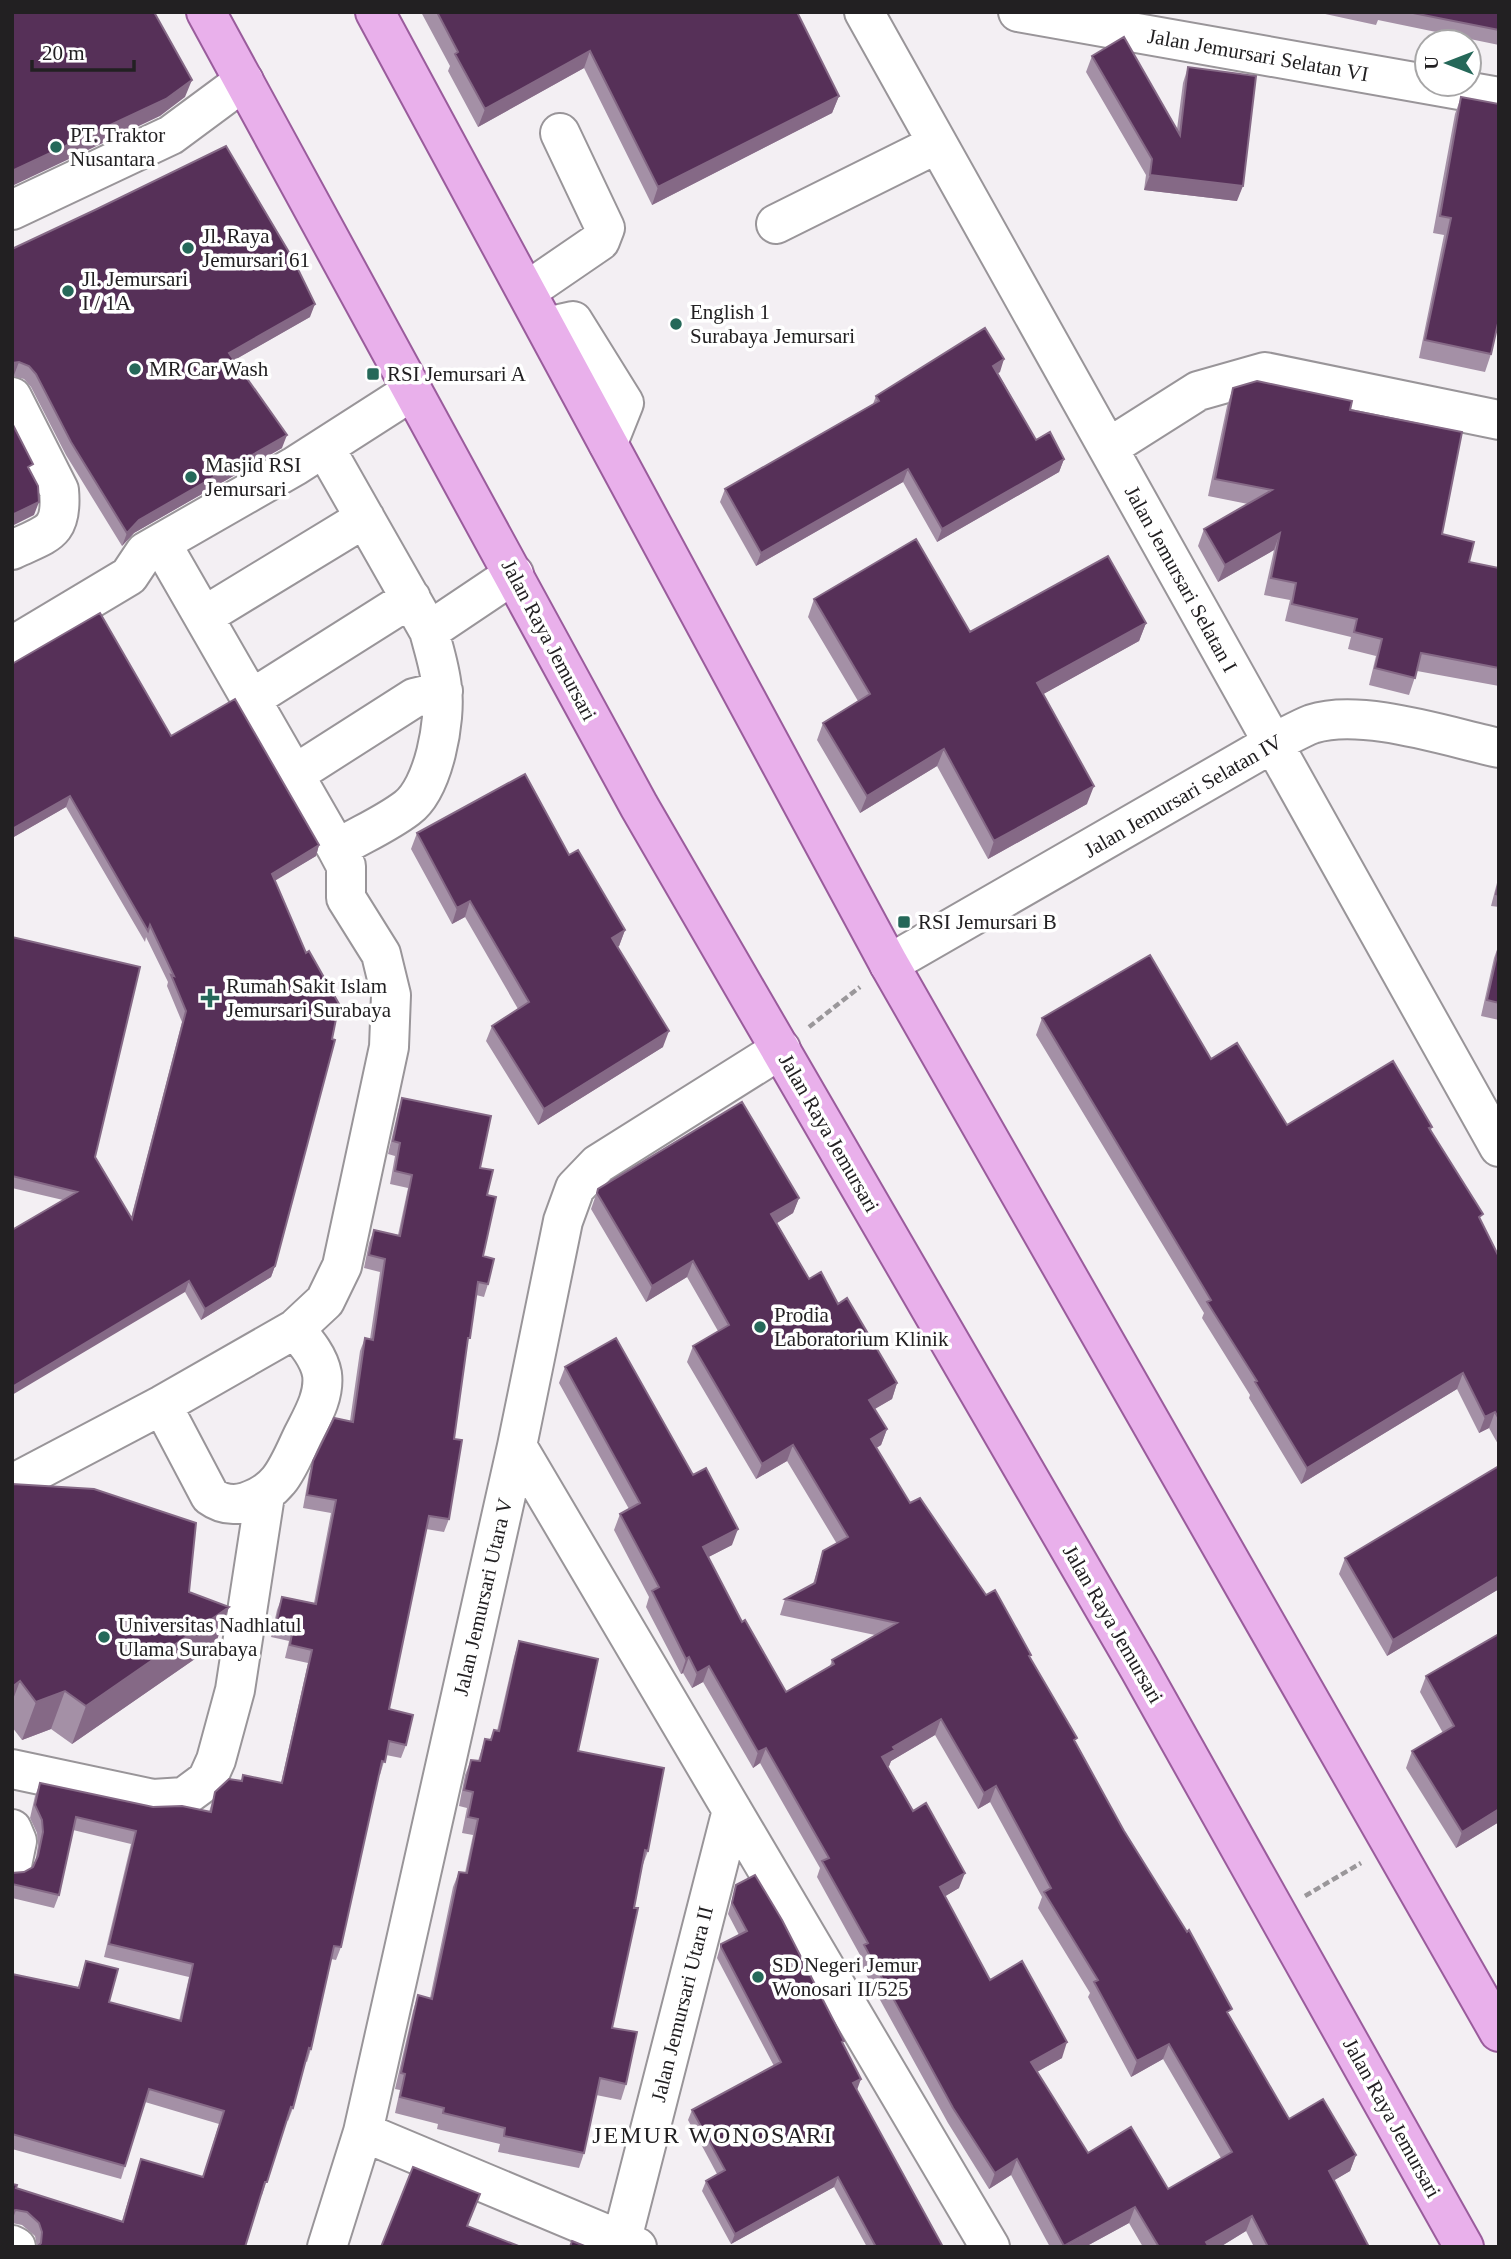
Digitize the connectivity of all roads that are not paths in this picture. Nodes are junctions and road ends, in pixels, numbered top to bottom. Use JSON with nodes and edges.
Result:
{"nodes":[{"id":1,"x":206,"y":12,"type":"edge"},
{"id":2,"x":375,"y":12,"type":"edge"},
{"id":3,"x":864,"y":12,"type":"edge"},
{"id":4,"x":1018,"y":12,"type":"edge"},
{"id":5,"x":244,"y":81,"type":"junction"},
{"id":6,"x":1499,"y":97,"type":"edge"},
{"id":7,"x":560,"y":133,"type":"dead end"},
{"id":8,"x":937,"y":144,"type":"junction"},
{"id":9,"x":12,"y":210,"type":"edge"},
{"id":10,"x":776,"y":224,"type":"dead end"},
{"id":11,"x":527,"y":291,"type":"junction"},
{"id":12,"x":412,"y":391,"type":"junction"},
{"id":13,"x":12,"y":397,"type":"edge"},
{"id":14,"x":1499,"y":420,"type":"edge"},
{"id":15,"x":325,"y":448,"type":"junction"},
{"id":16,"x":1108,"y":448,"type":"junction"},
{"id":17,"x":365,"y":518,"type":"junction"},
{"id":18,"x":161,"y":543,"type":"junction"},
{"id":19,"x":12,"y":550,"type":"edge"},
{"id":20,"x":514,"y":574,"type":"junction"},
{"id":21,"x":420,"y":614,"type":"junction"},
{"id":22,"x":204,"y":615,"type":"junction"},
{"id":23,"x":12,"y":646,"type":"edge"},
{"id":24,"x":443,"y":691,"type":"junction"},
{"id":25,"x":251,"y":699,"type":"junction"},
{"id":26,"x":1273,"y":743,"type":"junction"},
{"id":27,"x":1499,"y":748,"type":"edge"},
{"id":28,"x":295,"y":774,"type":"junction"},
{"id":29,"x":337,"y":849,"type":"junction"},
{"id":30,"x":877,"y":973,"type":"junction"},
{"id":31,"x":791,"y":1041,"type":"junction"},
{"id":32,"x":1499,"y":1147,"type":"edge"},
{"id":33,"x":295,"y":1329,"type":"junction"},
{"id":34,"x":162,"y":1405,"type":"junction"},
{"id":35,"x":517,"y":1446,"type":"junction"},
{"id":36,"x":12,"y":1484,"type":"edge"},
{"id":37,"x":265,"y":1495,"type":"junction"},
{"id":38,"x":12,"y":1769,"type":"edge"},
{"id":39,"x":732,"y":1810,"type":"junction"},
{"id":40,"x":12,"y":1829,"type":"edge"},
{"id":41,"x":12,"y":1865,"type":"edge"},
{"id":42,"x":1499,"y":2032,"type":"edge"},
{"id":43,"x":363,"y":2132,"type":"junction"},
{"id":44,"x":629,"y":2243,"type":"edge"},
{"id":45,"x":327,"y":2247,"type":"edge"},
{"id":46,"x":990,"y":2247,"type":"edge"},
{"id":47,"x":1464,"y":2247,"type":"edge"}],
"edges":[{"from":1,"to":5,"type":"main road","name":"Jalan Raya Jemursari"},
{"from":2,"to":11,"type":"main road"},
{"from":3,"to":8,"type":"street","name":"Jalan Jemursari Selatan I"},
{"from":4,"to":6,"type":"street","name":"Jalan Jemursari Selatan VI"},
{"from":5,"to":9,"type":"street"},
{"from":5,"to":12,"type":"main road","name":"Jalan Raya Jemursari"},
{"from":7,"to":11,"type":"street"},
{"from":8,"to":10,"type":"street"},
{"from":8,"to":16,"type":"street","name":"Jalan Jemursari Selatan I"},
{"from":11,"to":30,"type":"main road"},
{"from":12,"to":15,"type":"street"},
{"from":12,"to":20,"type":"main road","name":"Jalan Raya Jemursari"},
{"from":13,"to":19,"type":"street"},
{"from":14,"to":16,"type":"street"},
{"from":15,"to":17,"type":"street"},
{"from":15,"to":18,"type":"street"},
{"from":16,"to":26,"type":"street","name":"Jalan Jemursari Selatan I"},
{"from":17,"to":21,"type":"street"},
{"from":17,"to":22,"type":"street"},
{"from":18,"to":22,"type":"street"},
{"from":18,"to":23,"type":"street"},
{"from":20,"to":21,"type":"street"},
{"from":20,"to":31,"type":"main road","name":"Jalan Raya Jemursari"},
{"from":21,"to":24,"type":"street"},
{"from":21,"to":25,"type":"street"},
{"from":22,"to":25,"type":"street"},
{"from":24,"to":28,"type":"street"},
{"from":24,"to":29,"type":"street"},
{"from":25,"to":28,"type":"street"},
{"from":26,"to":27,"type":"street","name":"Jalan Jemursari Selatan IV"},
{"from":26,"to":30,"type":"street","name":"Jalan Jemursari Selatan IV"},
{"from":26,"to":32,"type":"street","name":"Jalan Jemursari Selatan I"},
{"from":28,"to":29,"type":"street"},
{"from":29,"to":33,"type":"street"},
{"from":30,"to":42,"type":"main road"},
{"from":31,"to":35,"type":"street","name":"Jalan Jemursari Utara V"},
{"from":31,"to":47,"type":"main road","name":"Jalan Raya Jemursari"},
{"from":33,"to":34,"type":"street"},
{"from":33,"to":37,"type":"street"},
{"from":34,"to":36,"type":"street"},
{"from":34,"to":37,"type":"street"},
{"from":35,"to":39,"type":"street"},
{"from":35,"to":43,"type":"street","name":"Jalan Jemursari Utara V"},
{"from":37,"to":38,"type":"street"},
{"from":39,"to":44,"type":"street","name":"Jalan Jemursari Utara II"},
{"from":39,"to":46,"type":"street"},
{"from":40,"to":41,"type":"street"},
{"from":43,"to":44,"type":"street","name":"Jalan Jemursari Utara II"},
{"from":43,"to":45,"type":"street","name":"Jalan Jemursari Utara V"}]}
